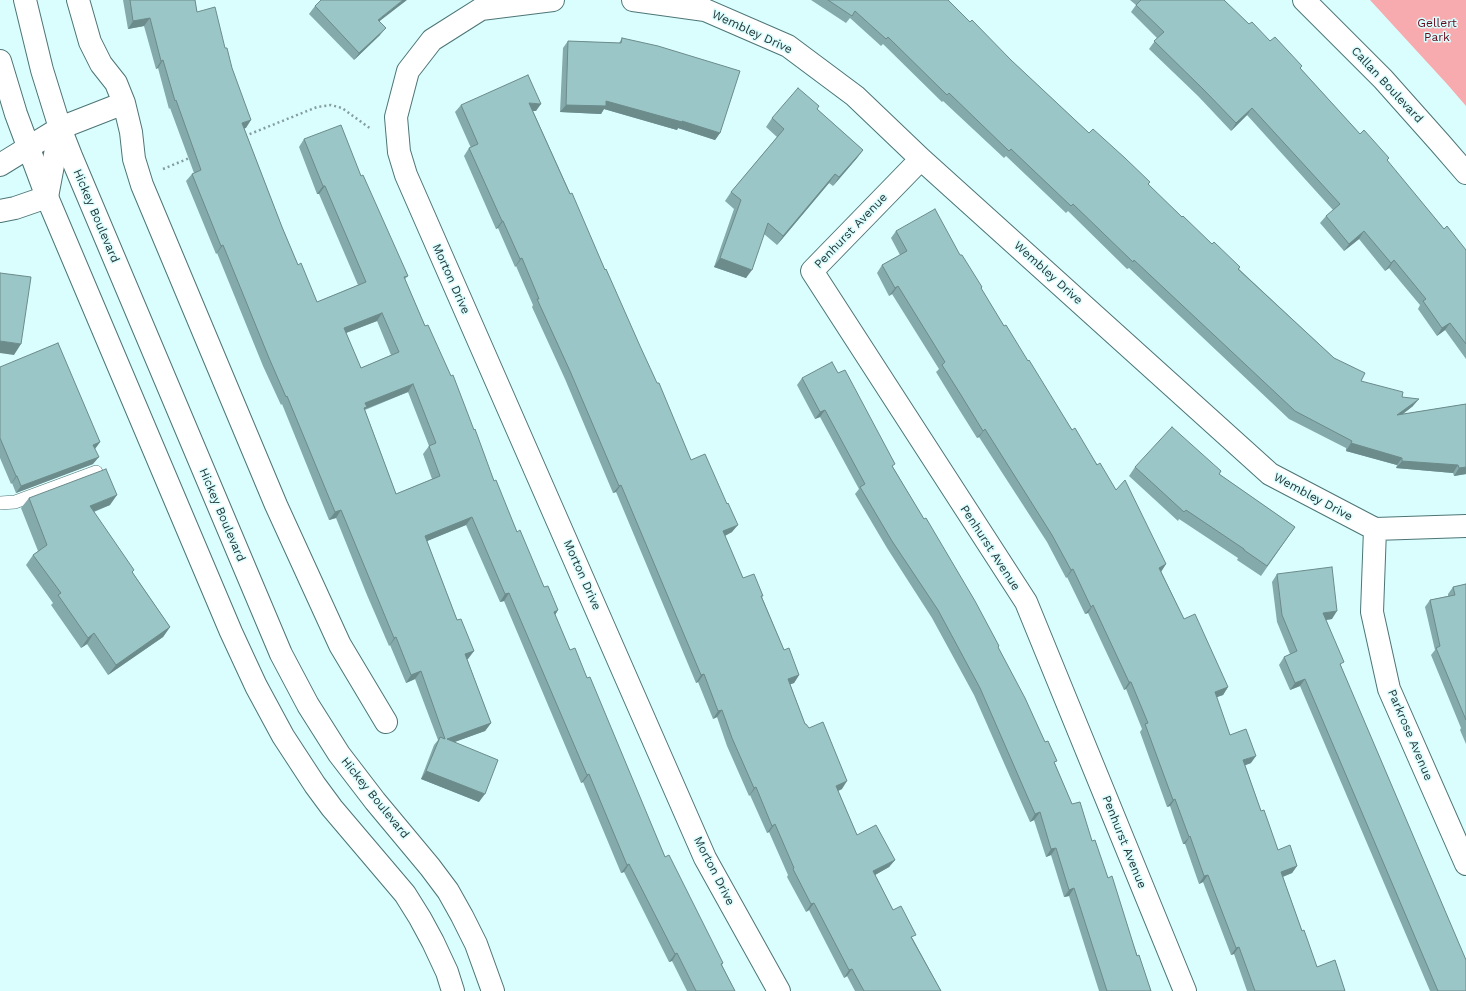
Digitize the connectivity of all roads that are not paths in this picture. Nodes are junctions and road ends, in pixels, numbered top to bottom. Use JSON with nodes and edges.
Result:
{"nodes":[{"id":1,"x":25,"y":0,"type":"edge"},
{"id":2,"x":78,"y":0,"type":"edge"},
{"id":3,"x":553,"y":0,"type":"edge"},
{"id":4,"x":633,"y":0,"type":"edge"},
{"id":5,"x":1304,"y":0,"type":"edge"},
{"id":6,"x":0,"y":61,"type":"edge"},
{"id":7,"x":124,"y":103,"type":"junction"},
{"id":8,"x":60,"y":128,"type":"junction"},
{"id":9,"x":28,"y":147,"type":"junction"},
{"id":10,"x":920,"y":158,"type":"junction"},
{"id":11,"x":0,"y":165,"type":"edge"},
{"id":12,"x":1466,"y":174,"type":"edge"},
{"id":13,"x":47,"y":197,"type":"junction"},
{"id":14,"x":0,"y":211,"type":"edge"},
{"id":15,"x":96,"y":472,"type":"edge"},
{"id":16,"x":0,"y":503,"type":"edge"},
{"id":17,"x":1466,"y":526,"type":"edge"},
{"id":18,"x":1375,"y":529,"type":"junction"},
{"id":19,"x":386,"y":722,"type":"dead end"},
{"id":20,"x":1466,"y":864,"type":"edge"},
{"id":21,"x":453,"y":991,"type":"edge"},
{"id":22,"x":493,"y":991,"type":"edge"},
{"id":23,"x":779,"y":991,"type":"edge"},
{"id":24,"x":1185,"y":991,"type":"edge"}],
"edges":[{"from":1,"to":8,"type":"street","name":"Hickey Boulevard"},
{"from":2,"to":7,"type":"street"},
{"from":3,"to":23,"type":"street","name":"Morton Drive"},
{"from":4,"to":10,"type":"street","name":"Wembley Drive"},
{"from":5,"to":12,"type":"street","name":"Callan Boulevard"},
{"from":6,"to":9,"type":"street"},
{"from":7,"to":8,"type":"street"},
{"from":7,"to":19,"type":"street"},
{"from":8,"to":9,"type":"street"},
{"from":8,"to":13,"type":"street"},
{"from":8,"to":22,"type":"street","name":"Hickey Boulevard"},
{"from":9,"to":11,"type":"street"},
{"from":9,"to":13,"type":"street"},
{"from":10,"to":18,"type":"street","name":"Wembley Drive"},
{"from":10,"to":24,"type":"street","name":"Penhurst Avenue"},
{"from":13,"to":14,"type":"street"},
{"from":13,"to":21,"type":"street"},
{"from":15,"to":16,"type":"lane"},
{"from":17,"to":18,"type":"street","name":"Wembley Drive"},
{"from":18,"to":20,"type":"street","name":"Parkrose Avenue"}]}
